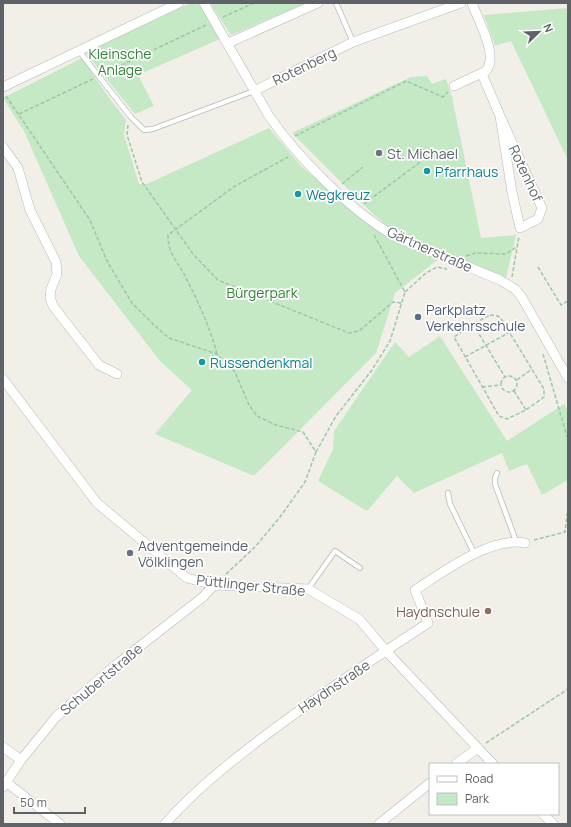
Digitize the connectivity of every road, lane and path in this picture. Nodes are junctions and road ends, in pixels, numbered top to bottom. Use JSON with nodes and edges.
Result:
{"nodes":[{"id":1,"x":179,"y":3,"type":"edge"},
{"id":2,"x":204,"y":3,"type":"edge"},
{"id":3,"x":254,"y":3,"type":"edge"},
{"id":4,"x":318,"y":3,"type":"edge"},
{"id":5,"x":336,"y":3,"type":"edge"},
{"id":6,"x":461,"y":3,"type":"edge"},
{"id":7,"x":472,"y":3,"type":"edge"},
{"id":8,"x":215,"y":21,"type":"junction"},
{"id":9,"x":353,"y":42,"type":"junction"},
{"id":10,"x":228,"y":44,"type":"junction"},
{"id":11,"x":80,"y":51,"type":"junction"},
{"id":12,"x":482,"y":74,"type":"junction"},
{"id":13,"x":99,"y":76,"type":"junction"},
{"id":14,"x":454,"y":86,"type":"joint"},
{"id":15,"x":3,"y":87,"type":"edge"},
{"id":16,"x":3,"y":91,"type":"edge"},
{"id":17,"x":254,"y":91,"type":"junction"},
{"id":18,"x":18,"y":114,"type":"junction"},
{"id":19,"x":130,"y":116,"type":"junction"},
{"id":20,"x":500,"y":116,"type":"junction"},
{"id":21,"x":288,"y":140,"type":"junction"},
{"id":22,"x":3,"y":147,"type":"edge"},
{"id":23,"x":298,"y":151,"type":"junction"},
{"id":24,"x":414,"y":156,"type":"dead end"},
{"id":25,"x":363,"y":167,"type":"dead end"},
{"id":26,"x":335,"y":189,"type":"junction"},
{"id":27,"x":358,"y":208,"type":"junction"},
{"id":28,"x":373,"y":221,"type":"junction"},
{"id":29,"x":520,"y":228,"type":"junction"},
{"id":30,"x":174,"y":230,"type":"junction"},
{"id":31,"x":518,"y":246,"type":"junction"},
{"id":32,"x":459,"y":263,"type":"junction"},
{"id":33,"x":538,"y":267,"type":"dead end"},
{"id":34,"x":451,"y":269,"type":"dead end"},
{"id":35,"x":508,"y":284,"type":"junction"},
{"id":36,"x":405,"y":292,"type":"junction"},
{"id":37,"x":568,"y":301,"type":"edge"},
{"id":38,"x":401,"y":303,"type":"junction"},
{"id":39,"x":473,"y":324,"type":"junction"},
{"id":40,"x":510,"y":332,"type":"junction"},
{"id":41,"x":486,"y":345,"type":"junction"},
{"id":42,"x":542,"y":353,"type":"dead end"},
{"id":43,"x":217,"y":354,"type":"junction"},
{"id":44,"x":465,"y":357,"type":"junction"},
{"id":45,"x":532,"y":369,"type":"junction"},
{"id":46,"x":117,"y":374,"type":"dead end"},
{"id":47,"x":505,"y":377,"type":"junction"},
{"id":48,"x":568,"y":378,"type":"edge"},
{"id":49,"x":517,"y":380,"type":"junction"},
{"id":50,"x":4,"y":381,"type":"edge"},
{"id":51,"x":500,"y":385,"type":"junction"},
{"id":52,"x":482,"y":387,"type":"junction"},
{"id":53,"x":514,"y":391,"type":"junction"},
{"id":54,"x":526,"y":410,"type":"junction"},
{"id":55,"x":568,"y":440,"type":"edge"},
{"id":56,"x":316,"y":452,"type":"junction"},
{"id":57,"x":498,"y":473,"type":"dead end"},
{"id":58,"x":448,"y":493,"type":"dead end"},
{"id":59,"x":568,"y":508,"type":"edge"},
{"id":60,"x":521,"y":542,"type":"junction"},
{"id":61,"x":474,"y":553,"type":"junction"},
{"id":62,"x":360,"y":568,"type":"dead end"},
{"id":63,"x":214,"y":585,"type":"junction"},
{"id":64,"x":308,"y":589,"type":"junction"},
{"id":65,"x":386,"y":651,"type":"junction"},
{"id":66,"x":568,"y":689,"type":"edge"},
{"id":67,"x":3,"y":747,"type":"edge"},
{"id":68,"x":478,"y":748,"type":"junction"},
{"id":69,"x":22,"y":760,"type":"junction"},
{"id":70,"x":457,"y":763,"type":"edge"},
{"id":71,"x":492,"y":763,"type":"edge"},
{"id":72,"x":5,"y":784,"type":"edge"},
{"id":73,"x":429,"y":784,"type":"edge"},
{"id":74,"x":544,"y":815,"type":"edge"},
{"id":75,"x":550,"y":823,"type":"edge"},
{"id":76,"x":60,"y":824,"type":"edge"},
{"id":77,"x":165,"y":824,"type":"edge"},
{"id":78,"x":379,"y":824,"type":"edge"}],
"edges":[{"from":1,"to":11,"type":"street"},
{"from":2,"to":8,"type":"street","name":"Gärtnerstraße"},
{"from":3,"to":8,"type":"path"},
{"from":4,"to":10,"type":"street"},
{"from":5,"to":9,"type":"lane","name":"Rotenberg"},
{"from":6,"to":9,"type":"street","name":"Rotenberg"},
{"from":7,"to":12,"type":"street"},
{"from":8,"to":10,"type":"street","name":"Gärtnerstraße"},
{"from":8,"to":13,"type":"path"},
{"from":9,"to":17,"type":"street","name":"Rotenberg"},
{"from":10,"to":17,"type":"street","name":"Gärtnerstraße"},
{"from":11,"to":13,"type":"lane"},
{"from":11,"to":15,"type":"street"},
{"from":12,"to":14,"type":"street"},
{"from":12,"to":20,"type":"street","name":"Rotenhof"},
{"from":13,"to":18,"type":"path"},
{"from":13,"to":19,"type":"lane"},
{"from":14,"to":21,"type":"path"},
{"from":16,"to":18,"type":"path"},
{"from":17,"to":19,"type":"lane"},
{"from":17,"to":21,"type":"street","name":"Gärtnerstraße"},
{"from":18,"to":43,"type":"path"},
{"from":19,"to":30,"type":"path"},
{"from":20,"to":29,"type":"street","name":"Rotenhof"},
{"from":20,"to":29,"type":"street","name":"Rotenhof"},
{"from":21,"to":23,"type":"street","name":"Gärtnerstraße"},
{"from":22,"to":46,"type":"street"},
{"from":23,"to":26,"type":"street","name":"Gärtnerstraße"},
{"from":23,"to":30,"type":"path"},
{"from":24,"to":27,"type":"path"},
{"from":25,"to":26,"type":"path"},
{"from":26,"to":27,"type":"street","name":"Gärtnerstraße"},
{"from":27,"to":28,"type":"street","name":"Gärtnerstraße"},
{"from":28,"to":32,"type":"street","name":"Gärtnerstraße"},
{"from":28,"to":36,"type":"path"},
{"from":29,"to":31,"type":"path"},
{"from":30,"to":38,"type":"path"},
{"from":30,"to":43,"type":"path"},
{"from":31,"to":32,"type":"path"},
{"from":31,"to":35,"type":"path"},
{"from":32,"to":35,"type":"street","name":"Gärtnerstraße"},
{"from":33,"to":37,"type":"path"},
{"from":34,"to":36,"type":"path"},
{"from":35,"to":48,"type":"street","name":"Gärtnerstraße"},
{"from":36,"to":38,"type":"path"},
{"from":38,"to":56,"type":"path"},
{"from":39,"to":40,"type":"path"},
{"from":39,"to":41,"type":"path"},
{"from":39,"to":44,"type":"path"},
{"from":40,"to":41,"type":"path"},
{"from":40,"to":45,"type":"path"},
{"from":41,"to":44,"type":"path"},
{"from":41,"to":47,"type":"path"},
{"from":42,"to":55,"type":"path"},
{"from":43,"to":56,"type":"path"},
{"from":44,"to":52,"type":"path"},
{"from":45,"to":49,"type":"path"},
{"from":45,"to":54,"type":"path"},
{"from":47,"to":49,"type":"path"},
{"from":47,"to":51,"type":"path"},
{"from":49,"to":53,"type":"path"},
{"from":50,"to":63,"type":"street","name":"Püttlinger Straße"},
{"from":51,"to":52,"type":"path"},
{"from":51,"to":53,"type":"path"},
{"from":52,"to":54,"type":"path"},
{"from":53,"to":54,"type":"path"},
{"from":56,"to":63,"type":"path"},
{"from":57,"to":60,"type":"lane"},
{"from":58,"to":61,"type":"lane"},
{"from":59,"to":60,"type":"path"},
{"from":60,"to":61,"type":"street","name":"Haydnstraße"},
{"from":61,"to":65,"type":"street","name":"Haydnstraße"},
{"from":62,"to":64,"type":"lane"},
{"from":63,"to":64,"type":"street","name":"Püttlinger Straße"},
{"from":63,"to":69,"type":"street","name":"Schubertstraße"},
{"from":64,"to":65,"type":"street","name":"Püttlinger Straße"},
{"from":65,"to":68,"type":"street","name":"Püttlinger Straße"},
{"from":65,"to":77,"type":"street","name":"Haydnstraße"},
{"from":66,"to":68,"type":"path"},
{"from":67,"to":69,"type":"street"},
{"from":68,"to":70,"type":"street"},
{"from":68,"to":71,"type":"street","name":"Püttlinger Straße"},
{"from":69,"to":72,"type":"street","name":"Schubertstraße"},
{"from":72,"to":76,"type":"street"},
{"from":73,"to":78,"type":"street"},
{"from":74,"to":75,"type":"street"}]}
